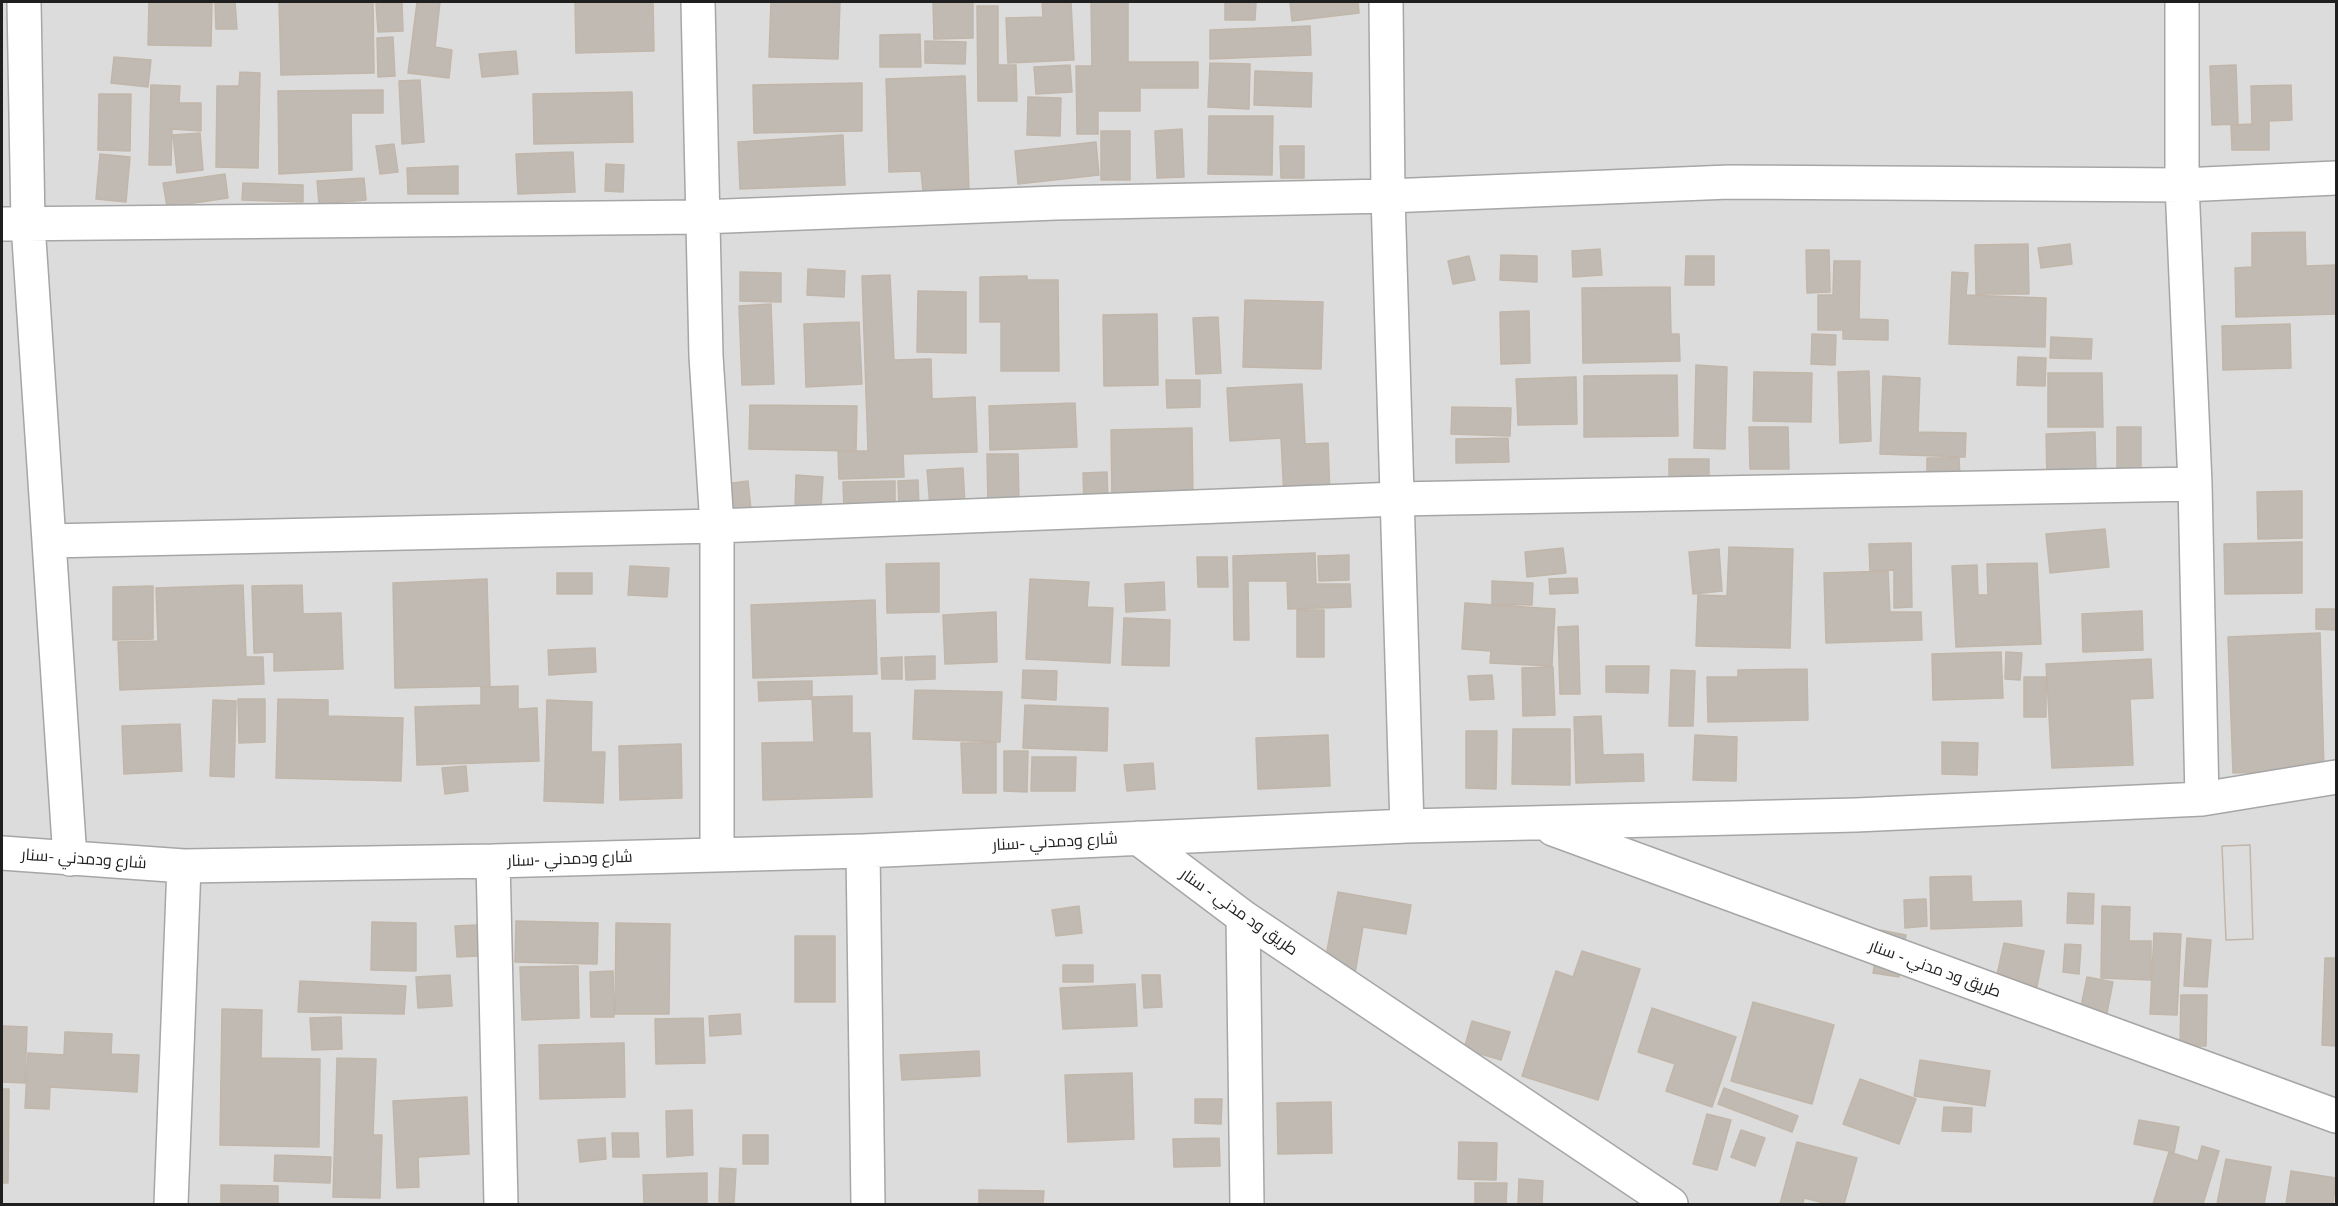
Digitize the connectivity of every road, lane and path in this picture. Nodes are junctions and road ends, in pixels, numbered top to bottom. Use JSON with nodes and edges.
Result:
{"nodes":[{"id":1,"x":24,"y":2,"type":"edge"},
{"id":2,"x":698,"y":2,"type":"edge"},
{"id":3,"x":1386,"y":2,"type":"edge"},
{"id":4,"x":2182,"y":2,"type":"edge"},
{"id":5,"x":2337,"y":178,"type":"edge"},
{"id":6,"x":2182,"y":185,"type":"junction"},
{"id":7,"x":1388,"y":196,"type":"junction"},
{"id":8,"x":702,"y":216,"type":"junction"},
{"id":9,"x":15,"y":224,"type":"edge"},
{"id":10,"x":2195,"y":484,"type":"junction"},
{"id":11,"x":1397,"y":499,"type":"junction"},
{"id":12,"x":717,"y":526,"type":"junction"},
{"id":13,"x":49,"y":541,"type":"junction"},
{"id":14,"x":2337,"y":777,"type":"edge"},
{"id":15,"x":2202,"y":799,"type":"junction"},
{"id":16,"x":1534,"y":822,"type":"junction"},
{"id":17,"x":1407,"y":826,"type":"junction"},
{"id":18,"x":1138,"y":838,"type":"junction"},
{"id":19,"x":863,"y":851,"type":"junction"},
{"id":20,"x":2,"y":853,"type":"edge"},
{"id":21,"x":717,"y":855,"type":"junction"},
{"id":22,"x":70,"y":860,"type":"junction"},
{"id":23,"x":493,"y":861,"type":"junction"},
{"id":24,"x":184,"y":866,"type":"junction"},
{"id":25,"x":1243,"y":917,"type":"junction"},
{"id":26,"x":2337,"y":1116,"type":"edge"},
{"id":27,"x":171,"y":1204,"type":"edge"},
{"id":28,"x":501,"y":1204,"type":"edge"},
{"id":29,"x":868,"y":1204,"type":"edge"},
{"id":30,"x":1247,"y":1204,"type":"edge"},
{"id":31,"x":1671,"y":1204,"type":"edge"}],
"edges":[{"from":1,"to":9,"type":"street"},
{"from":2,"to":8,"type":"street"},
{"from":3,"to":7,"type":"street"},
{"from":4,"to":6,"type":"street"},
{"from":5,"to":6,"type":"street"},
{"from":6,"to":7,"type":"street"},
{"from":6,"to":10,"type":"street"},
{"from":7,"to":8,"type":"street"},
{"from":7,"to":11,"type":"street"},
{"from":8,"to":9,"type":"street"},
{"from":8,"to":12,"type":"street"},
{"from":9,"to":13,"type":"street"},
{"from":10,"to":11,"type":"street"},
{"from":10,"to":15,"type":"street"},
{"from":11,"to":12,"type":"street"},
{"from":11,"to":17,"type":"street"},
{"from":12,"to":13,"type":"street"},
{"from":12,"to":21,"type":"street"},
{"from":13,"to":22,"type":"street"},
{"from":14,"to":15,"type":"street","name":"طريق ود مدني - سنار"},
{"from":15,"to":16,"type":"street","name":"طريق ود مدني - سنار"},
{"from":16,"to":17,"type":"street","name":"طريق ود مدني - سنار"},
{"from":16,"to":26,"type":"street","name":"طريق ود مدني - سنار"},
{"from":17,"to":18,"type":"street","name":"طريق ود مدني - سنار"},
{"from":18,"to":19,"type":"street","name":"شارع ودمدني -سنار"},
{"from":18,"to":25,"type":"street","name":"طريق ود مدني - سنار"},
{"from":19,"to":21,"type":"street","name":"شارع ودمدني -سنار"},
{"from":19,"to":29,"type":"street"},
{"from":20,"to":22,"type":"street","name":"شارع ودمدني -سنار"},
{"from":21,"to":23,"type":"street","name":"شارع ودمدني -سنار"},
{"from":22,"to":24,"type":"street","name":"شارع ودمدني -سنار"},
{"from":23,"to":24,"type":"street","name":"شارع ودمدني -سنار"},
{"from":23,"to":28,"type":"street"},
{"from":24,"to":27,"type":"street"},
{"from":25,"to":30,"type":"street"},
{"from":25,"to":31,"type":"street","name":"طريق ود مدني - سنار"}]}
